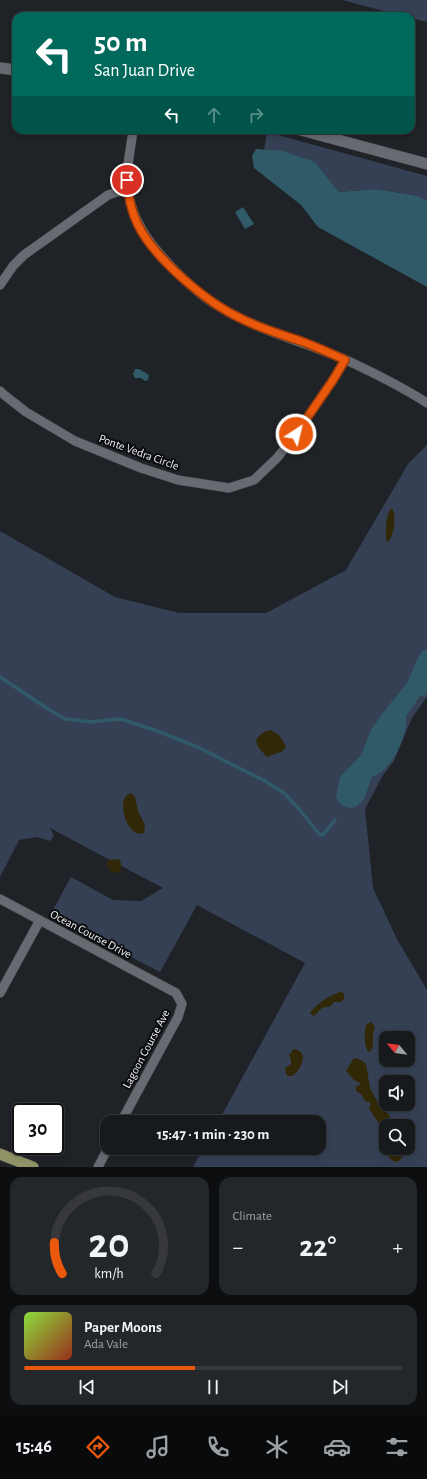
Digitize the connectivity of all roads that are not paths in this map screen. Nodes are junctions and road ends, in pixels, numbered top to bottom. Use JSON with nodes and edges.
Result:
{"nodes":[{"id":1,"x":0,"y":68,"type":"edge"},
{"id":2,"x":12,"y":70,"type":"edge"},
{"id":3,"x":133,"y":134,"type":"edge"},
{"id":4,"x":316,"y":134,"type":"edge"},
{"id":5,"x":427,"y":164,"type":"edge"},
{"id":6,"x":128,"y":190,"type":"junction"},
{"id":7,"x":0,"y":285,"type":"edge"},
{"id":8,"x":345,"y":360,"type":"junction"},
{"id":9,"x":0,"y":391,"type":"edge"},
{"id":10,"x":427,"y":403,"type":"edge"},
{"id":11,"x":0,"y":899,"type":"edge"},
{"id":12,"x":40,"y":920,"type":"junction"},
{"id":13,"x":170,"y":989,"type":"joint"},
{"id":14,"x":0,"y":993,"type":"edge"},
{"id":15,"x":125,"y":1115,"type":"edge"},
{"id":16,"x":0,"y":1154,"type":"edge"},
{"id":17,"x":104,"y":1155,"type":"edge"},
{"id":18,"x":33,"y":1167,"type":"edge"},
{"id":19,"x":98,"y":1167,"type":"edge"}],
"edges":[{"from":1,"to":2,"type":"street"},
{"from":3,"to":6,"type":"street"},
{"from":4,"to":5,"type":"street"},
{"from":6,"to":7,"type":"street"},
{"from":6,"to":8,"type":"street"},
{"from":8,"to":9,"type":"street","name":"Ponte Vedra Circle"},
{"from":8,"to":10,"type":"street"},
{"from":11,"to":12,"type":"street","name":"Ocean Course Drive"},
{"from":12,"to":13,"type":"street","name":"Ocean Course Drive"},
{"from":12,"to":14,"type":"street"},
{"from":13,"to":15,"type":"street","name":"Lagoon Course Ave"},
{"from":16,"to":18,"type":"main road"},
{"from":17,"to":19,"type":"street"}]}
